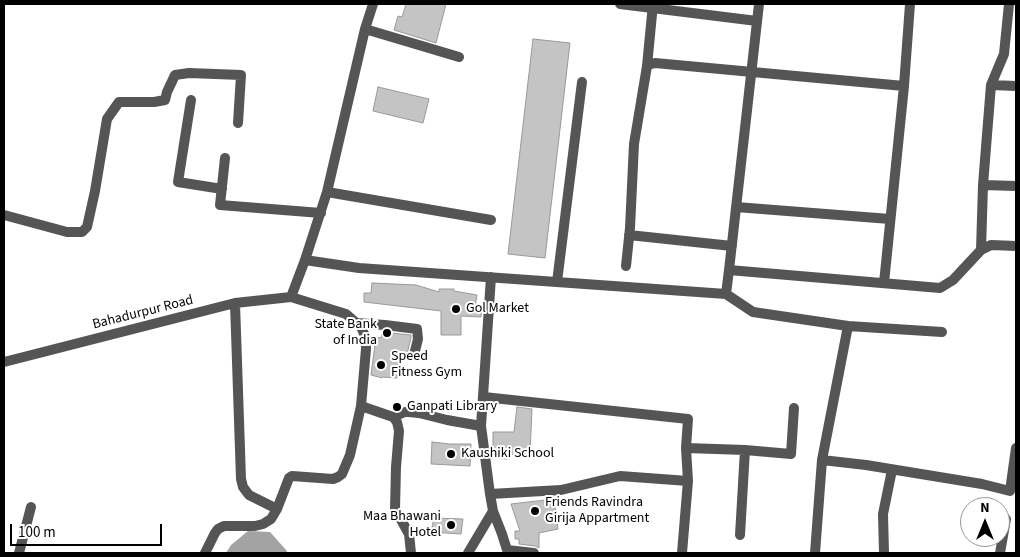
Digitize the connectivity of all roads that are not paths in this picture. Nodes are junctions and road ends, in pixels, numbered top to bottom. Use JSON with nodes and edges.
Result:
{"nodes":[{"id":1,"x":373,"y":4,"type":"edge"},
{"id":2,"x":620,"y":4,"type":"edge"},
{"id":3,"x":759,"y":4,"type":"edge"},
{"id":4,"x":910,"y":4,"type":"edge"},
{"id":5,"x":1009,"y":4,"type":"edge"},
{"id":6,"x":652,"y":6,"type":"edge"},
{"id":7,"x":757,"y":21,"type":"junction"},
{"id":8,"x":365,"y":29,"type":"junction"},
{"id":9,"x":459,"y":57,"type":"dead end"},
{"id":10,"x":647,"y":66,"type":"junction"},
{"id":11,"x":751,"y":71,"type":"junction"},
{"id":12,"x":582,"y":82,"type":"dead end"},
{"id":13,"x":991,"y":85,"type":"junction"},
{"id":14,"x":904,"y":86,"type":"junction"},
{"id":15,"x":1016,"y":86,"type":"edge"},
{"id":16,"x":191,"y":100,"type":"dead end"},
{"id":17,"x":238,"y":123,"type":"dead end"},
{"id":18,"x":225,"y":158,"type":"dead end"},
{"id":19,"x":983,"y":185,"type":"junction"},
{"id":20,"x":1016,"y":186,"type":"edge"},
{"id":21,"x":222,"y":188,"type":"junction"},
{"id":22,"x":327,"y":192,"type":"junction"},
{"id":23,"x":736,"y":206,"type":"junction"},
{"id":24,"x":321,"y":213,"type":"junction"},
{"id":25,"x":4,"y":215,"type":"edge"},
{"id":26,"x":890,"y":219,"type":"junction"},
{"id":27,"x":490,"y":220,"type":"dead end"},
{"id":28,"x":629,"y":235,"type":"junction"},
{"id":29,"x":732,"y":246,"type":"junction"},
{"id":30,"x":1016,"y":246,"type":"edge"},
{"id":31,"x":981,"y":250,"type":"junction"},
{"id":32,"x":305,"y":260,"type":"junction"},
{"id":33,"x":626,"y":266,"type":"dead end"},
{"id":34,"x":729,"y":270,"type":"junction"},
{"id":35,"x":491,"y":277,"type":"junction"},
{"id":36,"x":557,"y":282,"type":"junction"},
{"id":37,"x":884,"y":283,"type":"junction"},
{"id":38,"x":726,"y":294,"type":"junction"},
{"id":39,"x":291,"y":297,"type":"junction"},
{"id":40,"x":235,"y":304,"type":"junction"},
{"id":41,"x":356,"y":323,"type":"junction"},
{"id":42,"x":848,"y":326,"type":"junction"},
{"id":43,"x":942,"y":332,"type":"dead end"},
{"id":44,"x":414,"y":355,"type":"dead end"},
{"id":45,"x":4,"y":362,"type":"edge"},
{"id":46,"x":484,"y":397,"type":"junction"},
{"id":47,"x":361,"y":406,"type":"junction"},
{"id":48,"x":794,"y":408,"type":"dead end"},
{"id":49,"x":393,"y":417,"type":"junction"},
{"id":50,"x":481,"y":426,"type":"junction"},
{"id":51,"x":686,"y":448,"type":"junction"},
{"id":52,"x":1016,"y":448,"type":"edge"},
{"id":53,"x":745,"y":450,"type":"junction"},
{"id":54,"x":822,"y":460,"type":"junction"},
{"id":55,"x":892,"y":470,"type":"junction"},
{"id":56,"x":688,"y":481,"type":"junction"},
{"id":57,"x":1013,"y":487,"type":"edge"},
{"id":58,"x":490,"y":494,"type":"junction"},
{"id":59,"x":31,"y":506,"type":"dead end"},
{"id":60,"x":278,"y":509,"type":"junction"},
{"id":61,"x":493,"y":512,"type":"junction"},
{"id":62,"x":740,"y":535,"type":"dead end"},
{"id":63,"x":508,"y":552,"type":"edge"},
{"id":64,"x":19,"y":553,"type":"edge"},
{"id":65,"x":205,"y":553,"type":"edge"},
{"id":66,"x":411,"y":553,"type":"edge"},
{"id":67,"x":468,"y":553,"type":"edge"},
{"id":68,"x":534,"y":553,"type":"edge"},
{"id":69,"x":682,"y":553,"type":"edge"},
{"id":70,"x":815,"y":553,"type":"edge"},
{"id":71,"x":884,"y":553,"type":"edge"}],
"edges":[{"from":1,"to":8,"type":"street"},
{"from":2,"to":6,"type":"street"},
{"from":3,"to":7,"type":"street"},
{"from":4,"to":14,"type":"street"},
{"from":5,"to":13,"type":"street"},
{"from":6,"to":7,"type":"street"},
{"from":6,"to":10,"type":"street"},
{"from":7,"to":11,"type":"street"},
{"from":8,"to":9,"type":"street"},
{"from":8,"to":22,"type":"street"},
{"from":10,"to":11,"type":"street"},
{"from":10,"to":28,"type":"street"},
{"from":11,"to":14,"type":"street"},
{"from":11,"to":23,"type":"street"},
{"from":12,"to":36,"type":"street"},
{"from":13,"to":15,"type":"street"},
{"from":13,"to":19,"type":"street"},
{"from":14,"to":26,"type":"street"},
{"from":16,"to":21,"type":"street"},
{"from":17,"to":25,"type":"street"},
{"from":18,"to":21,"type":"street"},
{"from":19,"to":20,"type":"street"},
{"from":19,"to":31,"type":"street"},
{"from":21,"to":24,"type":"street"},
{"from":22,"to":24,"type":"street"},
{"from":22,"to":27,"type":"street"},
{"from":23,"to":26,"type":"street"},
{"from":23,"to":29,"type":"street"},
{"from":24,"to":32,"type":"street"},
{"from":26,"to":37,"type":"street"},
{"from":28,"to":29,"type":"street"},
{"from":28,"to":33,"type":"street"},
{"from":29,"to":34,"type":"street"},
{"from":30,"to":31,"type":"street"},
{"from":31,"to":37,"type":"street"},
{"from":32,"to":35,"type":"street"},
{"from":32,"to":39,"type":"street"},
{"from":34,"to":37,"type":"street"},
{"from":34,"to":38,"type":"street"},
{"from":35,"to":36,"type":"street"},
{"from":35,"to":46,"type":"street"},
{"from":36,"to":38,"type":"street"},
{"from":38,"to":42,"type":"street"},
{"from":39,"to":40,"type":"street","name":"Bahadurpur Road"},
{"from":39,"to":41,"type":"street"},
{"from":40,"to":45,"type":"street","name":"Bahadurpur Road"},
{"from":40,"to":60,"type":"street"},
{"from":41,"to":44,"type":"street"},
{"from":41,"to":47,"type":"street"},
{"from":42,"to":43,"type":"street"},
{"from":42,"to":54,"type":"street"},
{"from":46,"to":50,"type":"street"},
{"from":46,"to":51,"type":"street"},
{"from":47,"to":49,"type":"street"},
{"from":47,"to":60,"type":"street"},
{"from":48,"to":53,"type":"street"},
{"from":49,"to":50,"type":"street"},
{"from":49,"to":66,"type":"street"},
{"from":50,"to":58,"type":"street"},
{"from":51,"to":53,"type":"street"},
{"from":51,"to":56,"type":"street"},
{"from":52,"to":57,"type":"street"},
{"from":53,"to":62,"type":"street"},
{"from":54,"to":55,"type":"street"},
{"from":54,"to":70,"type":"street"},
{"from":55,"to":57,"type":"street"},
{"from":55,"to":71,"type":"street"},
{"from":56,"to":58,"type":"street"},
{"from":56,"to":69,"type":"street"},
{"from":58,"to":61,"type":"street"},
{"from":59,"to":64,"type":"street"},
{"from":60,"to":65,"type":"street"},
{"from":61,"to":63,"type":"street"},
{"from":61,"to":67,"type":"street"},
{"from":63,"to":68,"type":"street"}]}
